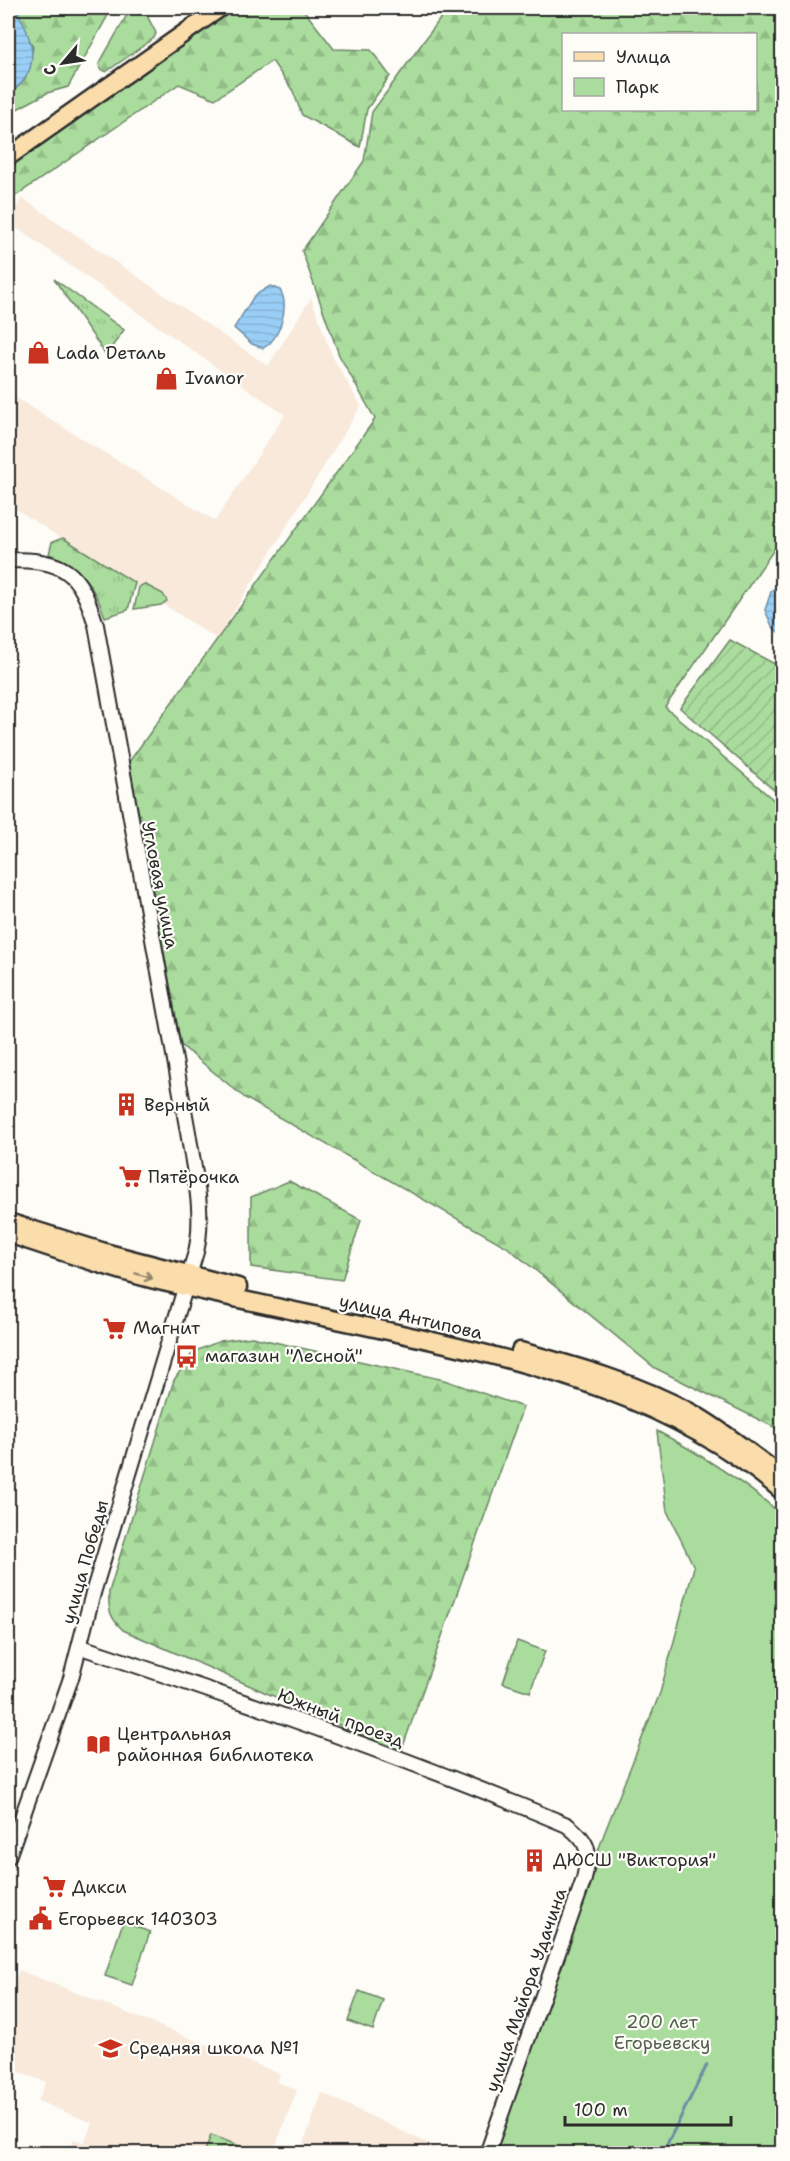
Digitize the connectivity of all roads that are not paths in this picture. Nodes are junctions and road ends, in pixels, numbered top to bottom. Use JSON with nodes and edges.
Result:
{"nodes":[{"id":1,"x":220,"y":8,"type":"edge"},
{"id":2,"x":8,"y":157,"type":"edge"},
{"id":3,"x":8,"y":560,"type":"edge"},
{"id":4,"x":8,"y":1222,"type":"edge"},
{"id":5,"x":8,"y":1234,"type":"edge"},
{"id":6,"x":187,"y":1280,"type":"junction"},
{"id":7,"x":783,"y":1476,"type":"edge"},
{"id":8,"x":783,"y":1491,"type":"edge"},
{"id":9,"x":81,"y":1647,"type":"junction"},
{"id":10,"x":582,"y":1837,"type":"joint"},
{"id":11,"x":8,"y":1857,"type":"edge"},
{"id":12,"x":487,"y":2154,"type":"edge"}],
"edges":[{"from":1,"to":2,"type":"main road"},
{"from":3,"to":6,"type":"street","name":"Угловая улица"},
{"from":4,"to":6,"type":"main road","name":"улица Антипова"},
{"from":5,"to":6,"type":"main road","name":"улица Антипова","one_way":true},
{"from":6,"to":7,"type":"main road","name":"улица Антипова"},
{"from":6,"to":8,"type":"main road","name":"улица Антипова"},
{"from":6,"to":9,"type":"street","name":"улица Победы"},
{"from":9,"to":10,"type":"street","name":"Южный проезд"},
{"from":9,"to":11,"type":"street","name":"улица Победы"},
{"from":10,"to":12,"type":"street","name":"улица Майора Удачина"}]}
